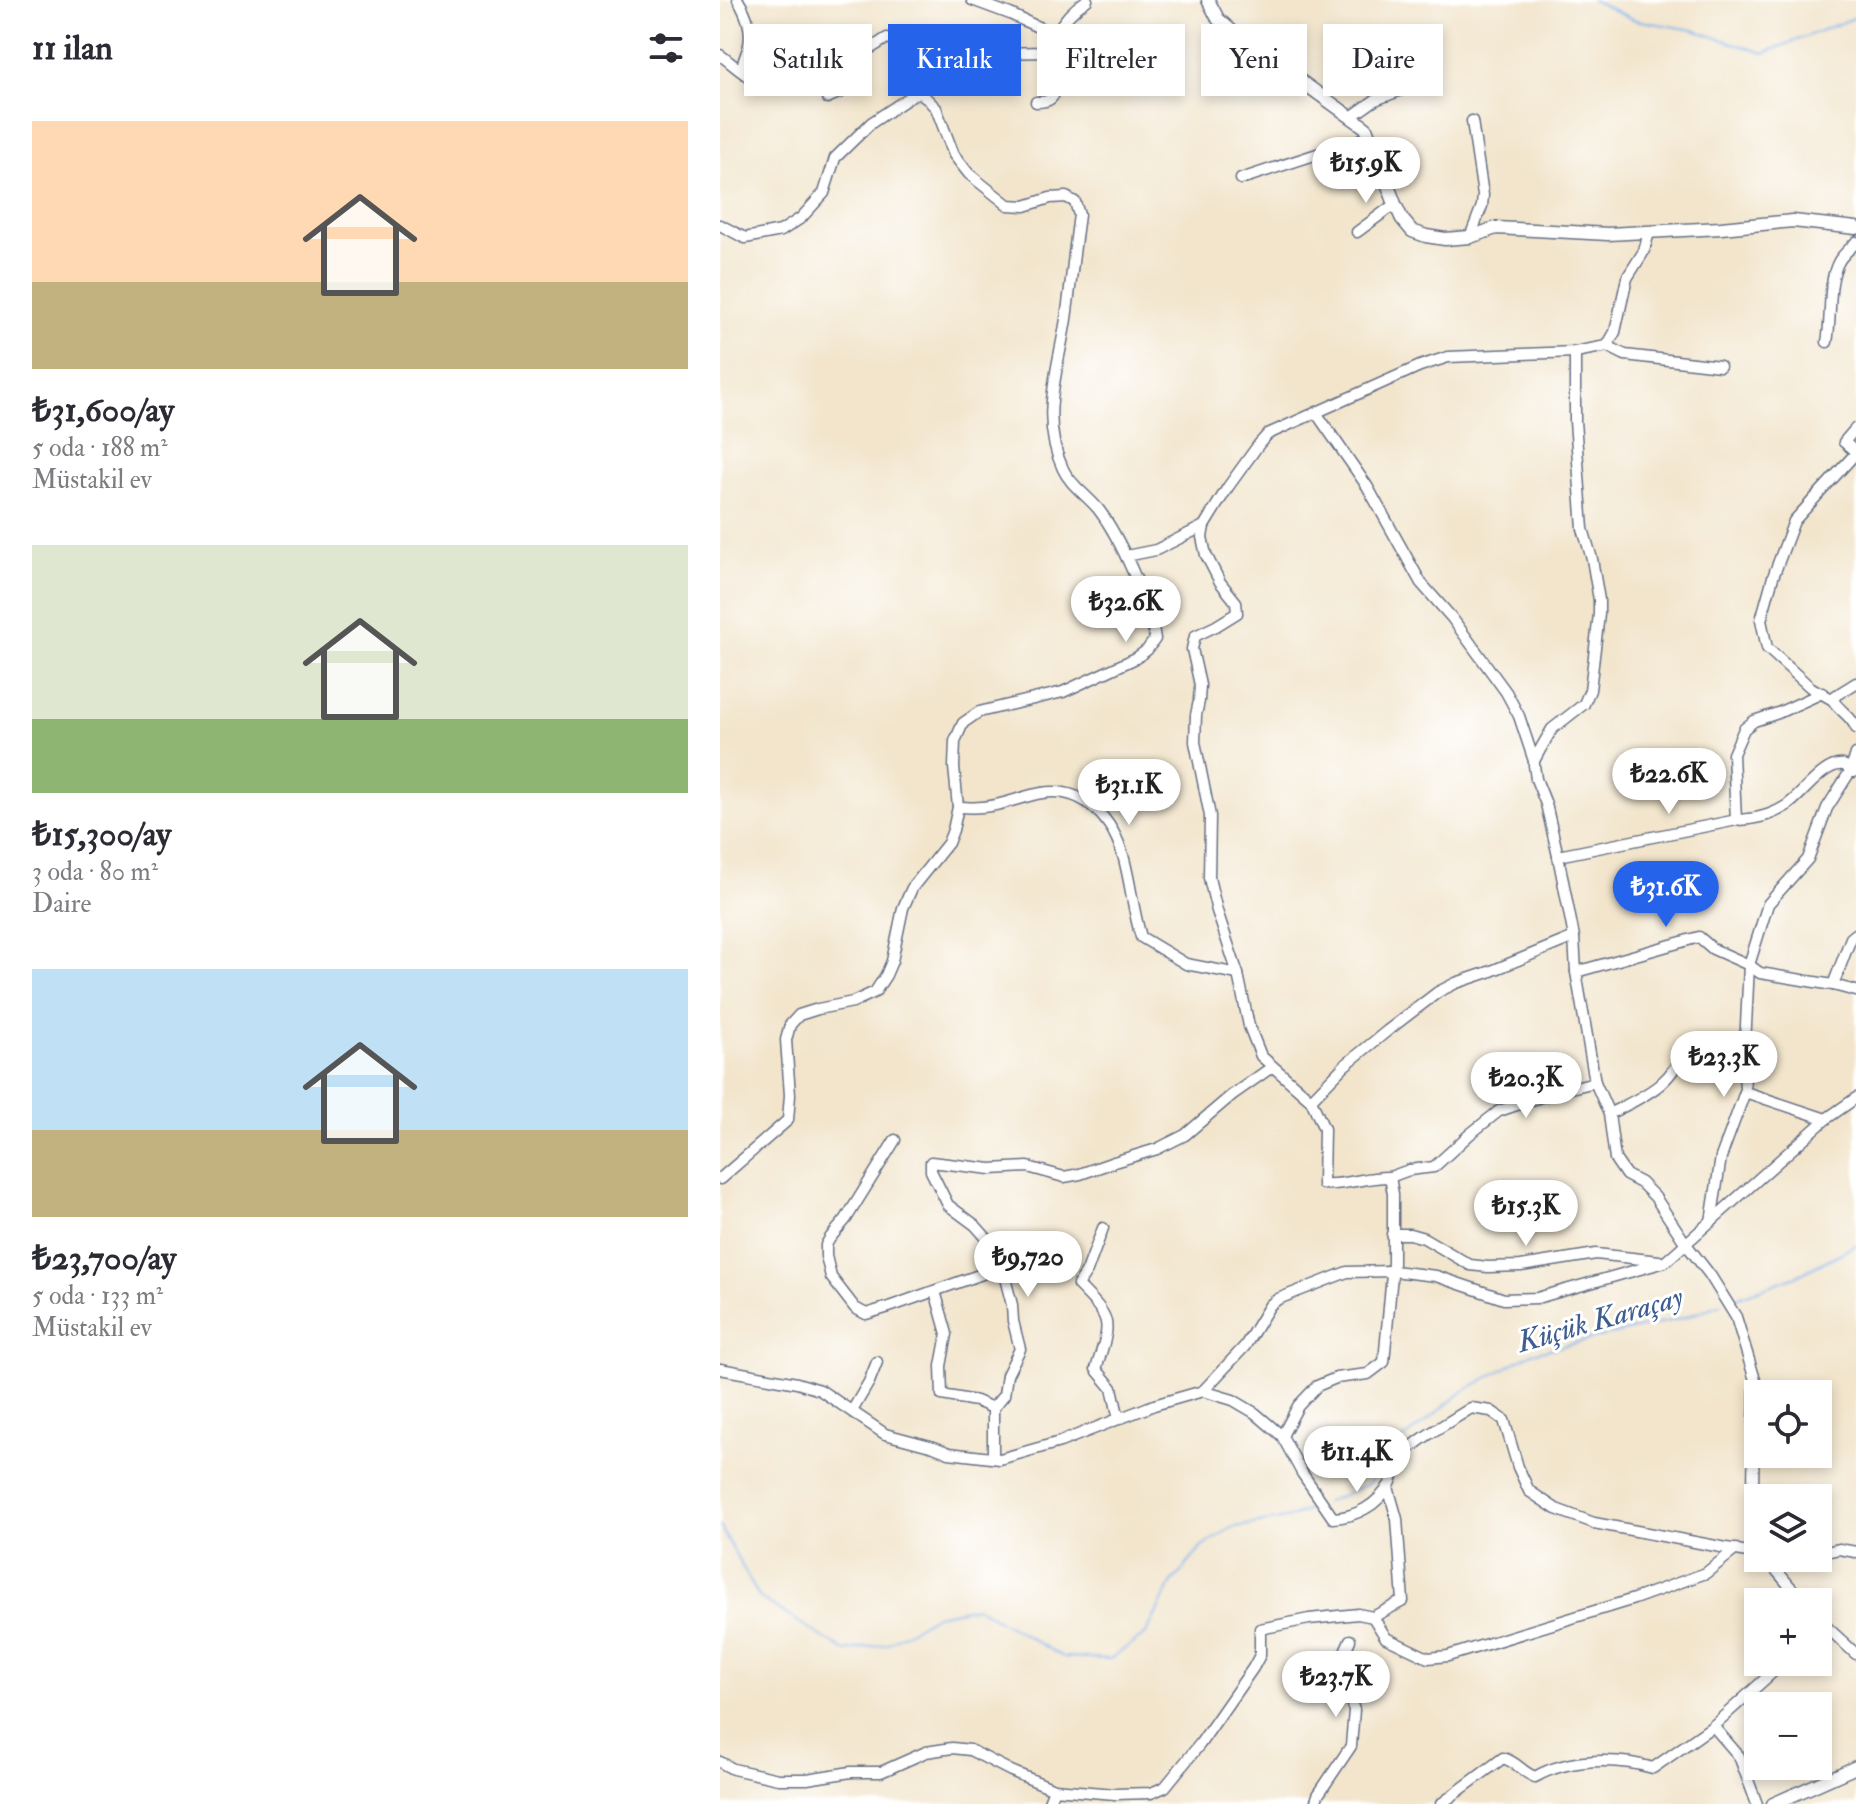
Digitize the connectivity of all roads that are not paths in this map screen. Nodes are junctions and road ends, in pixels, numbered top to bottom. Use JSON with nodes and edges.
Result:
{"nodes":[{"id":1,"x":738,"y":0,"type":"edge"},
{"id":2,"x":972,"y":0,"type":"edge"},
{"id":3,"x":1087,"y":0,"type":"edge"},
{"id":4,"x":1208,"y":0,"type":"edge"},
{"id":5,"x":1063,"y":24,"type":"edge"},
{"id":6,"x":1037,"y":26,"type":"edge"},
{"id":7,"x":720,"y":55,"type":"edge"},
{"id":8,"x":742,"y":71,"type":"joint"},
{"id":9,"x":832,"y":96,"type":"edge"},
{"id":10,"x":912,"y":96,"type":"edge"},
{"id":11,"x":924,"y":96,"type":"edge"},
{"id":12,"x":1053,"y":96,"type":"edge"},
{"id":13,"x":1386,"y":96,"type":"edge"},
{"id":14,"x":827,"y":98,"type":"dead end"},
{"id":15,"x":1036,"y":102,"type":"dead end"},
{"id":16,"x":1351,"y":117,"type":"junction"},
{"id":17,"x":1472,"y":121,"type":"dead end"},
{"id":18,"x":1369,"y":137,"type":"junction"},
{"id":19,"x":1241,"y":179,"type":"dead end"},
{"id":20,"x":1395,"y":204,"type":"junction"},
{"id":21,"x":720,"y":225,"type":"edge"},
{"id":22,"x":1856,"y":228,"type":"edge"},
{"id":23,"x":1357,"y":232,"type":"dead end"},
{"id":24,"x":1649,"y":232,"type":"junction"},
{"id":25,"x":1470,"y":237,"type":"junction"},
{"id":26,"x":1856,"y":242,"type":"edge"},
{"id":27,"x":1827,"y":342,"type":"dead end"},
{"id":28,"x":1607,"y":346,"type":"junction"},
{"id":29,"x":1575,"y":352,"type":"junction"},
{"id":30,"x":1720,"y":366,"type":"dead end"},
{"id":31,"x":1317,"y":414,"type":"junction"},
{"id":32,"x":1856,"y":428,"type":"edge"},
{"id":33,"x":1856,"y":452,"type":"edge"},
{"id":34,"x":1204,"y":526,"type":"junction"},
{"id":35,"x":1126,"y":556,"type":"junction"},
{"id":36,"x":1856,"y":683,"type":"edge"},
{"id":37,"x":1822,"y":693,"type":"junction"},
{"id":38,"x":1833,"y":700,"type":"junction"},
{"id":39,"x":1856,"y":728,"type":"edge"},
{"id":40,"x":1856,"y":754,"type":"edge"},
{"id":41,"x":1534,"y":761,"type":"junction"},
{"id":42,"x":1853,"y":772,"type":"edge"},
{"id":43,"x":958,"y":807,"type":"junction"},
{"id":44,"x":1736,"y":820,"type":"junction"},
{"id":45,"x":1558,"y":856,"type":"junction"},
{"id":46,"x":1856,"y":934,"type":"edge"},
{"id":47,"x":1574,"y":937,"type":"junction"},
{"id":48,"x":1749,"y":965,"type":"junction"},
{"id":49,"x":1576,"y":972,"type":"junction"},
{"id":50,"x":1238,"y":974,"type":"junction"},
{"id":51,"x":1833,"y":985,"type":"junction"},
{"id":52,"x":1856,"y":991,"type":"edge"},
{"id":53,"x":1684,"y":1047,"type":"dead end"},
{"id":54,"x":1744,"y":1058,"type":"junction"},
{"id":55,"x":1713,"y":1063,"type":"dead end"},
{"id":56,"x":1272,"y":1067,"type":"junction"},
{"id":57,"x":1595,"y":1082,"type":"junction"},
{"id":58,"x":1745,"y":1092,"type":"junction"},
{"id":59,"x":1856,"y":1098,"type":"edge"},
{"id":60,"x":1311,"y":1100,"type":"junction"},
{"id":61,"x":1609,"y":1114,"type":"junction"},
{"id":62,"x":1826,"y":1119,"type":"junction"},
{"id":63,"x":895,"y":1140,"type":"dead end"},
{"id":64,"x":1390,"y":1177,"type":"junction"},
{"id":65,"x":720,"y":1179,"type":"edge"},
{"id":66,"x":1711,"y":1222,"type":"junction"},
{"id":67,"x":1103,"y":1228,"type":"dead end"},
{"id":68,"x":1392,"y":1234,"type":"junction"},
{"id":69,"x":1686,"y":1244,"type":"junction"},
{"id":70,"x":998,"y":1251,"type":"junction"},
{"id":71,"x":1665,"y":1262,"type":"junction"},
{"id":72,"x":1393,"y":1271,"type":"junction"},
{"id":73,"x":935,"y":1291,"type":"junction"},
{"id":74,"x":877,"y":1362,"type":"dead end"},
{"id":75,"x":720,"y":1369,"type":"edge"},
{"id":76,"x":1203,"y":1391,"type":"junction"},
{"id":77,"x":993,"y":1408,"type":"junction"},
{"id":78,"x":852,"y":1411,"type":"junction"},
{"id":79,"x":1119,"y":1419,"type":"junction"},
{"id":80,"x":1282,"y":1436,"type":"junction"},
{"id":81,"x":993,"y":1458,"type":"junction"},
{"id":82,"x":1753,"y":1484,"type":"edge"},
{"id":83,"x":1388,"y":1487,"type":"junction"},
{"id":84,"x":1736,"y":1549,"type":"junction"},
{"id":85,"x":1744,"y":1551,"type":"edge"},
{"id":86,"x":1832,"y":1551,"type":"edge"},
{"id":87,"x":1856,"y":1552,"type":"edge"},
{"id":88,"x":1779,"y":1572,"type":"edge"},
{"id":89,"x":1792,"y":1588,"type":"edge"},
{"id":90,"x":1373,"y":1617,"type":"junction"},
{"id":91,"x":1832,"y":1635,"type":"edge"},
{"id":92,"x":1350,"y":1640,"type":"dead end"},
{"id":93,"x":1856,"y":1654,"type":"edge"},
{"id":94,"x":1768,"y":1676,"type":"edge"},
{"id":95,"x":1713,"y":1726,"type":"junction"},
{"id":96,"x":720,"y":1762,"type":"edge"},
{"id":97,"x":1856,"y":1767,"type":"edge"},
{"id":98,"x":1054,"y":1789,"type":"junction"},
{"id":99,"x":1048,"y":1804,"type":"edge"},
{"id":100,"x":1315,"y":1804,"type":"edge"},
{"id":101,"x":1441,"y":1804,"type":"edge"},
{"id":102,"x":1757,"y":1804,"type":"edge"},
{"id":103,"x":1773,"y":1804,"type":"edge"}],
"edges":[{"from":1,"to":8,"type":"street"},
{"from":2,"to":6,"type":"street"},
{"from":3,"to":5,"type":"street"},
{"from":4,"to":16,"type":"street"},
{"from":7,"to":8,"type":"street"},
{"from":9,"to":14,"type":"street"},
{"from":10,"to":21,"type":"street"},
{"from":11,"to":35,"type":"street"},
{"from":12,"to":15,"type":"street"},
{"from":13,"to":16,"type":"street"},
{"from":16,"to":18,"type":"street"},
{"from":17,"to":25,"type":"street"},
{"from":18,"to":19,"type":"street"},
{"from":18,"to":20,"type":"street"},
{"from":20,"to":23,"type":"street"},
{"from":20,"to":25,"type":"street"},
{"from":22,"to":24,"type":"street"},
{"from":24,"to":25,"type":"street"},
{"from":24,"to":28,"type":"street"},
{"from":26,"to":27,"type":"street"},
{"from":28,"to":29,"type":"street"},
{"from":28,"to":30,"type":"street"},
{"from":29,"to":31,"type":"street"},
{"from":29,"to":41,"type":"street"},
{"from":31,"to":34,"type":"street"},
{"from":31,"to":41,"type":"street"},
{"from":32,"to":33,"type":"street"},
{"from":33,"to":37,"type":"street"},
{"from":34,"to":35,"type":"street"},
{"from":34,"to":50,"type":"street"},
{"from":35,"to":43,"type":"street"},
{"from":36,"to":38,"type":"street"},
{"from":37,"to":38,"type":"street"},
{"from":37,"to":44,"type":"street"},
{"from":38,"to":39,"type":"street"},
{"from":40,"to":42,"type":"street"},
{"from":41,"to":45,"type":"street"},
{"from":42,"to":44,"type":"street"},
{"from":42,"to":48,"type":"street"},
{"from":43,"to":50,"type":"street"},
{"from":43,"to":65,"type":"street"},
{"from":44,"to":45,"type":"street"},
{"from":45,"to":47,"type":"street"},
{"from":46,"to":51,"type":"street"},
{"from":47,"to":49,"type":"street"},
{"from":47,"to":60,"type":"street"},
{"from":48,"to":49,"type":"street"},
{"from":48,"to":51,"type":"street"},
{"from":48,"to":54,"type":"street"},
{"from":49,"to":57,"type":"street"},
{"from":50,"to":56,"type":"street"},
{"from":51,"to":52,"type":"street"},
{"from":53,"to":61,"type":"street"},
{"from":54,"to":55,"type":"street"},
{"from":54,"to":58,"type":"street"},
{"from":56,"to":60,"type":"street"},
{"from":56,"to":70,"type":"street"},
{"from":57,"to":61,"type":"street"},
{"from":57,"to":64,"type":"street"},
{"from":58,"to":62,"type":"street"},
{"from":58,"to":66,"type":"street"},
{"from":59,"to":62,"type":"street"},
{"from":60,"to":64,"type":"street"},
{"from":61,"to":69,"type":"street"},
{"from":62,"to":66,"type":"street"},
{"from":63,"to":73,"type":"street"},
{"from":64,"to":68,"type":"street"},
{"from":66,"to":69,"type":"street"},
{"from":67,"to":79,"type":"street"},
{"from":68,"to":71,"type":"street"},
{"from":68,"to":72,"type":"street"},
{"from":69,"to":71,"type":"street"},
{"from":69,"to":82,"type":"street"},
{"from":70,"to":73,"type":"street"},
{"from":70,"to":77,"type":"street"},
{"from":71,"to":72,"type":"street"},
{"from":72,"to":76,"type":"street"},
{"from":72,"to":80,"type":"street"},
{"from":73,"to":77,"type":"street"},
{"from":74,"to":78,"type":"street"},
{"from":75,"to":78,"type":"street"},
{"from":76,"to":79,"type":"street"},
{"from":76,"to":80,"type":"street"},
{"from":77,"to":81,"type":"street"},
{"from":78,"to":81,"type":"street"},
{"from":79,"to":81,"type":"street"},
{"from":80,"to":83,"type":"street"},
{"from":83,"to":84,"type":"street"},
{"from":83,"to":90,"type":"street"},
{"from":84,"to":85,"type":"street"},
{"from":84,"to":90,"type":"street"},
{"from":86,"to":87,"type":"street"},
{"from":88,"to":89,"type":"street"},
{"from":90,"to":98,"type":"street"},
{"from":91,"to":93,"type":"street"},
{"from":92,"to":100,"type":"street"},
{"from":94,"to":95,"type":"street"},
{"from":95,"to":101,"type":"street"},
{"from":95,"to":102,"type":"street"},
{"from":96,"to":98,"type":"street"},
{"from":97,"to":103,"type":"street"},
{"from":98,"to":99,"type":"street"}]}
